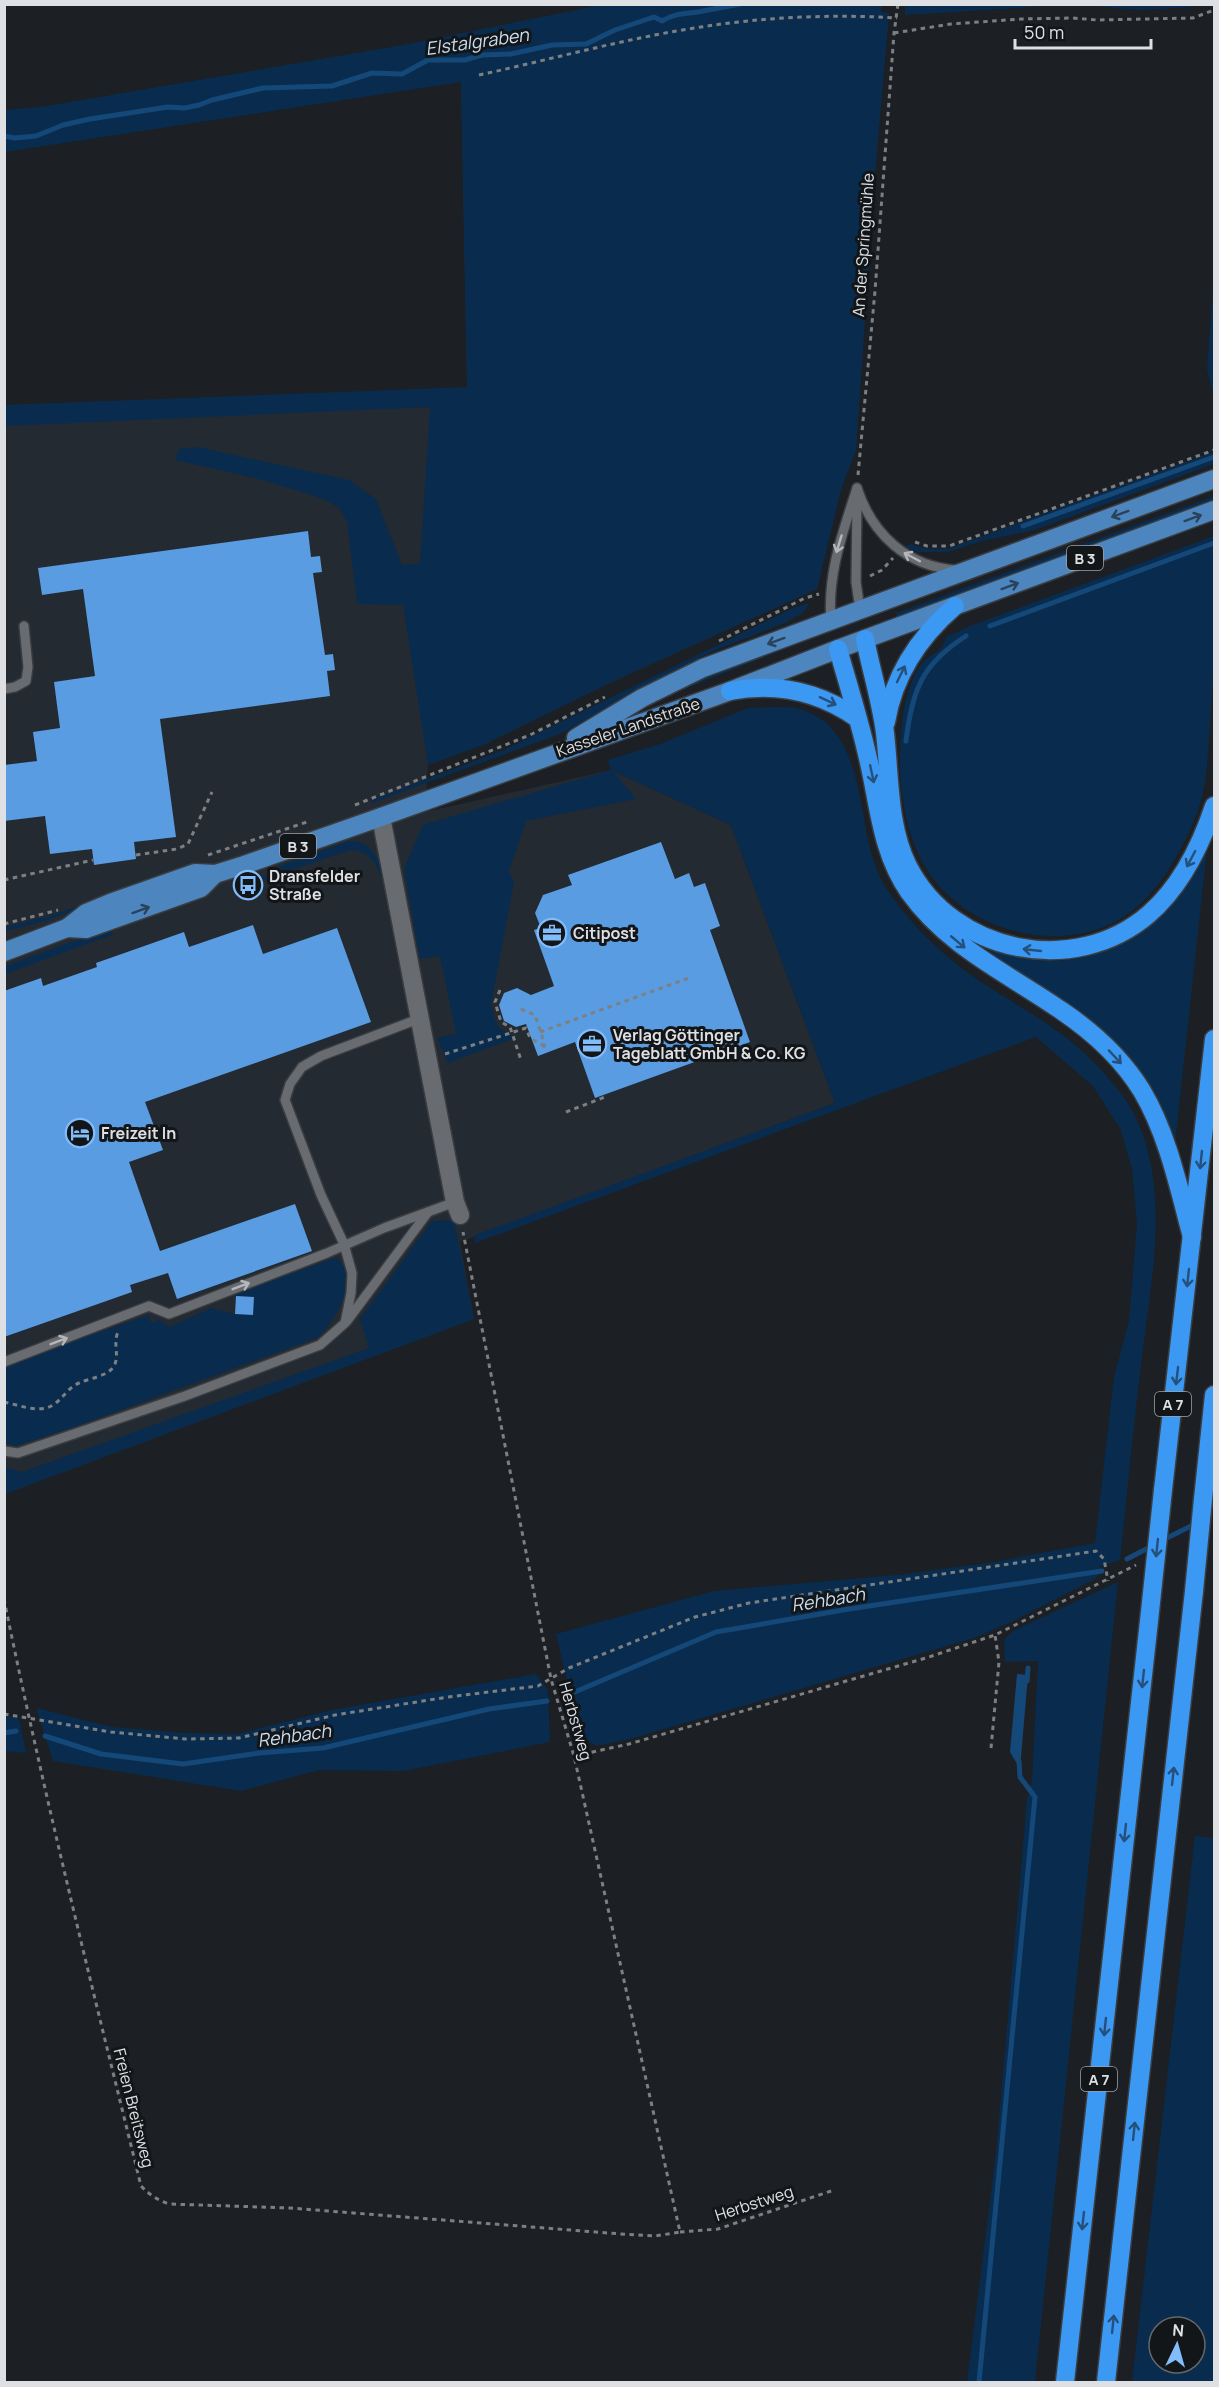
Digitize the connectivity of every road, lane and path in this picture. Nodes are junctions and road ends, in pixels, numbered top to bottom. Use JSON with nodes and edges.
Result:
{"nodes":[{"id":1,"x":898,"y":4,"type":"edge"},
{"id":2,"x":1215,"y":10,"type":"edge"},
{"id":3,"x":897,"y":18,"type":"junction"},
{"id":4,"x":894,"y":33,"type":"junction"},
{"id":5,"x":479,"y":75,"type":"dead end"},
{"id":6,"x":1215,"y":450,"type":"edge"},
{"id":7,"x":1215,"y":479,"type":"edge"},
{"id":8,"x":857,"y":488,"type":"junction"},
{"id":9,"x":1215,"y":510,"type":"edge"},
{"id":10,"x":910,"y":540,"type":"dead end"},
{"id":11,"x":968,"y":570,"type":"junction"},
{"id":12,"x":805,"y":598,"type":"dead end"},
{"id":13,"x":955,"y":606,"type":"junction"},
{"id":14,"x":860,"y":610,"type":"junction"},
{"id":15,"x":831,"y":621,"type":"junction"},
{"id":16,"x":24,"y":626,"type":"dead end"},
{"id":17,"x":865,"y":639,"type":"junction"},
{"id":18,"x":709,"y":646,"type":"dead end"},
{"id":19,"x":838,"y":649,"type":"junction"},
{"id":20,"x":4,"y":689,"type":"edge"},
{"id":21,"x":730,"y":691,"type":"junction"},
{"id":22,"x":614,"y":693,"type":"dead end"},
{"id":23,"x":857,"y":718,"type":"junction"},
{"id":24,"x":884,"y":729,"type":"junction"},
{"id":25,"x":546,"y":756,"type":"junction"},
{"id":26,"x":212,"y":792,"type":"dead end"},
{"id":27,"x":1215,"y":806,"type":"edge"},
{"id":28,"x":352,"y":807,"type":"dead end"},
{"id":29,"x":381,"y":817,"type":"junction"},
{"id":30,"x":318,"y":818,"type":"dead end"},
{"id":31,"x":136,"y":855,"type":"dead end"},
{"id":32,"x":205,"y":856,"type":"dead end"},
{"id":33,"x":93,"y":860,"type":"dead end"},
{"id":34,"x":4,"y":880,"type":"edge"},
{"id":35,"x":66,"y":907,"type":"dead end"},
{"id":36,"x":4,"y":924,"type":"edge"},
{"id":37,"x":4,"y":952,"type":"edge"},
{"id":38,"x":689,"y":978,"type":"dead end"},
{"id":39,"x":501,"y":990,"type":"dead end"},
{"id":40,"x":521,"y":1009,"type":"dead end"},
{"id":41,"x":421,"y":1018,"type":"junction"},
{"id":42,"x":512,"y":1032,"type":"junction"},
{"id":43,"x":540,"y":1032,"type":"junction"},
{"id":44,"x":1215,"y":1039,"type":"edge"},
{"id":45,"x":544,"y":1046,"type":"junction"},
{"id":46,"x":544,"y":1052,"type":"dead end"},
{"id":47,"x":429,"y":1059,"type":"junction"},
{"id":48,"x":521,"y":1060,"type":"dead end"},
{"id":49,"x":605,"y":1097,"type":"dead end"},
{"id":50,"x":566,"y":1112,"type":"dead end"},
{"id":51,"x":457,"y":1209,"type":"junction"},
{"id":52,"x":428,"y":1212,"type":"junction"},
{"id":53,"x":1192,"y":1237,"type":"junction"},
{"id":54,"x":344,"y":1244,"type":"junction"},
{"id":55,"x":345,"y":1323,"type":"junction"},
{"id":56,"x":118,"y":1330,"type":"dead end"},
{"id":57,"x":4,"y":1362,"type":"edge"},
{"id":58,"x":1215,"y":1395,"type":"edge"},
{"id":59,"x":4,"y":1402,"type":"edge"},
{"id":60,"x":4,"y":1451,"type":"edge"},
{"id":61,"x":1121,"y":1573,"type":"dead end"},
{"id":62,"x":1108,"y":1581,"type":"junction"},
{"id":63,"x":4,"y":1599,"type":"edge"},
{"id":64,"x":995,"y":1635,"type":"junction"},
{"id":65,"x":552,"y":1679,"type":"junction"},
{"id":66,"x":4,"y":1714,"type":"edge"},
{"id":67,"x":28,"y":1717,"type":"junction"},
{"id":68,"x":991,"y":1748,"type":"dead end"},
{"id":69,"x":574,"y":1756,"type":"junction"},
{"id":70,"x":834,"y":2190,"type":"dead end"},
{"id":71,"x":680,"y":2232,"type":"junction"},
{"id":72,"x":655,"y":2236,"type":"joint"},
{"id":73,"x":1065,"y":2382,"type":"edge"},
{"id":74,"x":1106,"y":2382,"type":"edge"}],
"edges":[{"from":1,"to":3,"type":"path","name":"An der Springmühle"},
{"from":2,"to":4,"type":"path"},
{"from":3,"to":4,"type":"path","name":"An der Springmühle"},
{"from":3,"to":5,"type":"path"},
{"from":4,"to":8,"type":"path","name":"An der Springmühle"},
{"from":6,"to":10,"type":"path"},
{"from":7,"to":11,"type":"main road","name":"Kasseler Landstraße","number":"B 3","one_way":true},
{"from":11,"to":8,"type":"lane","one_way":true},
{"from":8,"to":14,"type":"lane"},
{"from":8,"to":15,"type":"lane","one_way":true},
{"from":13,"to":9,"type":"main road","name":"Kasseler Landstraße","number":"B 3","one_way":true},
{"from":11,"to":14,"type":"main road","name":"Kasseler Landstraße","number":"B 3"},
{"from":12,"to":18,"type":"path"},
{"from":13,"to":17,"type":"main road","name":"Kasseler Landstraße","number":"B 3"},
{"from":24,"to":13,"type":"highway","one_way":true},
{"from":14,"to":15,"type":"main road","name":"Kasseler Landstraße","number":"B 3"},
{"from":14,"to":17,"type":"main road"},
{"from":15,"to":19,"type":"main road"},
{"from":15,"to":25,"type":"main road","name":"Kasseler Landstraße","number":"B 3","one_way":true},
{"from":16,"to":20,"type":"lane"},
{"from":17,"to":19,"type":"main road","name":"Kasseler Landstraße","number":"B 3"},
{"from":17,"to":24,"type":"highway"},
{"from":19,"to":21,"type":"main road","name":"Kasseler Landstraße","number":"B 3"},
{"from":19,"to":23,"type":"highway"},
{"from":21,"to":23,"type":"highway","one_way":true},
{"from":21,"to":25,"type":"main road","name":"Kasseler Landstraße","number":"B 3"},
{"from":22,"to":28,"type":"path"},
{"from":23,"to":53,"type":"highway","one_way":true},
{"from":27,"to":24,"type":"highway","one_way":true},
{"from":25,"to":29,"type":"main road","number":"B 3"},
{"from":26,"to":31,"type":"path"},
{"from":29,"to":37,"type":"main road","number":"B 3"},
{"from":29,"to":41,"type":"street"},
{"from":30,"to":32,"type":"path"},
{"from":33,"to":34,"type":"path"},
{"from":35,"to":36,"type":"path"},
{"from":38,"to":43,"type":"path"},
{"from":39,"to":42,"type":"path"},
{"from":40,"to":43,"type":"path"},
{"from":41,"to":47,"type":"street"},
{"from":41,"to":54,"type":"lane"},
{"from":42,"to":45,"type":"path"},
{"from":42,"to":47,"type":"path"},
{"from":42,"to":48,"type":"path"},
{"from":43,"to":45,"type":"path"},
{"from":44,"to":53,"type":"highway","number":"A 7","one_way":true},
{"from":45,"to":46,"type":"path"},
{"from":47,"to":51,"type":"street"},
{"from":49,"to":50,"type":"path"},
{"from":51,"to":52,"type":"lane"},
{"from":51,"to":65,"type":"path","name":"Herbstweg"},
{"from":52,"to":54,"type":"lane"},
{"from":52,"to":55,"type":"lane"},
{"from":53,"to":73,"type":"highway","number":"A 7","one_way":true,"bridge":true},
{"from":54,"to":55,"type":"lane"},
{"from":57,"to":54,"type":"lane","one_way":true},
{"from":55,"to":60,"type":"lane"},
{"from":56,"to":59,"type":"path"},
{"from":74,"to":58,"type":"highway","number":"A 7","one_way":true,"bridge":true},
{"from":61,"to":62,"type":"path"},
{"from":62,"to":64,"type":"path"},
{"from":62,"to":65,"type":"path"},
{"from":63,"to":67,"type":"path","name":"Freien Breitsweg"},
{"from":64,"to":68,"type":"path"},
{"from":64,"to":69,"type":"path"},
{"from":65,"to":67,"type":"path"},
{"from":65,"to":69,"type":"path","name":"Herbstweg"},
{"from":66,"to":67,"type":"path"},
{"from":67,"to":72,"type":"path","name":"Freien Breitsweg"},
{"from":69,"to":71,"type":"path","name":"Herbstweg"},
{"from":70,"to":71,"type":"path","name":"Herbstweg"},
{"from":71,"to":72,"type":"path","name":"Herbstweg"}]}
